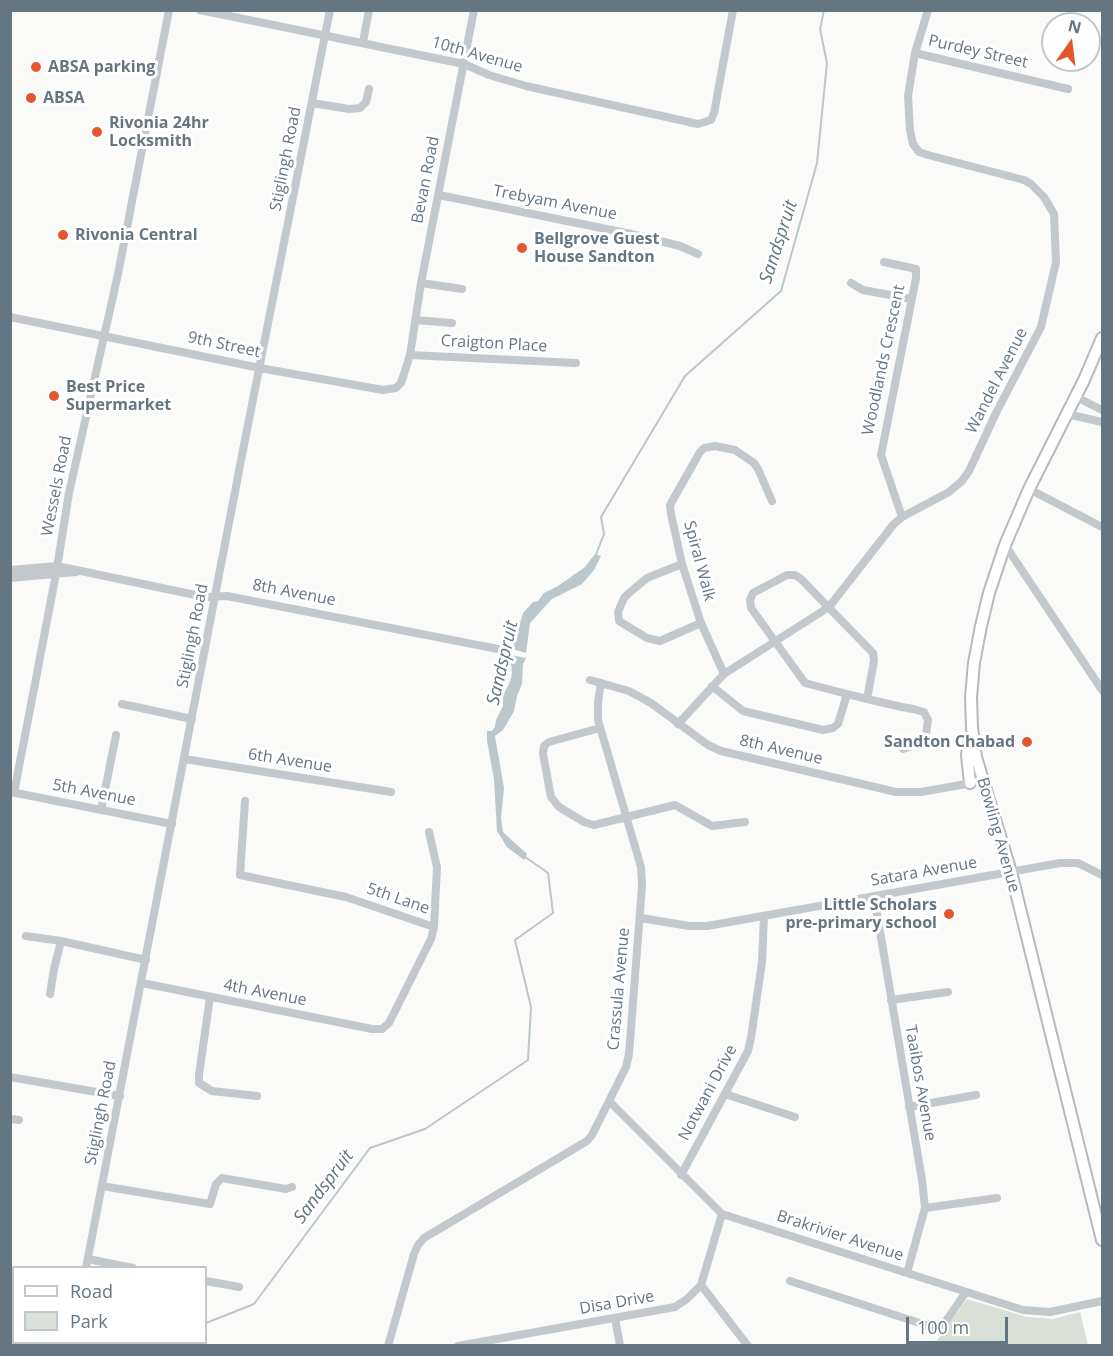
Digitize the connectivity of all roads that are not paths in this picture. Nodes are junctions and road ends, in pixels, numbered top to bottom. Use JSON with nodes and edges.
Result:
{"nodes":[{"id":1,"x":169,"y":10,"type":"edge"},
{"id":2,"x":200,"y":10,"type":"edge"},
{"id":3,"x":330,"y":10,"type":"edge"},
{"id":4,"x":369,"y":10,"type":"edge"},
{"id":5,"x":474,"y":10,"type":"edge"},
{"id":6,"x":733,"y":10,"type":"edge"},
{"id":7,"x":928,"y":10,"type":"edge"},
{"id":8,"x":325,"y":35,"type":"junction"},
{"id":9,"x":363,"y":42,"type":"junction"},
{"id":10,"x":915,"y":53,"type":"junction"},
{"id":11,"x":464,"y":64,"type":"junction"},
{"id":12,"x":369,"y":89,"type":"dead end"},
{"id":13,"x":1068,"y":89,"type":"dead end"},
{"id":14,"x":312,"y":103,"type":"junction"},
{"id":15,"x":439,"y":195,"type":"junction"},
{"id":16,"x":698,"y":254,"type":"dead end"},
{"id":17,"x":884,"y":262,"type":"dead end"},
{"id":18,"x":421,"y":283,"type":"junction"},
{"id":19,"x":851,"y":283,"type":"dead end"},
{"id":20,"x":462,"y":289,"type":"dead end"},
{"id":21,"x":912,"y":299,"type":"junction"},
{"id":22,"x":10,"y":317,"type":"edge"},
{"id":23,"x":416,"y":320,"type":"junction"},
{"id":24,"x":452,"y":322,"type":"dead end"},
{"id":25,"x":105,"y":336,"type":"junction"},
{"id":26,"x":1102,"y":338,"type":"edge"},
{"id":27,"x":410,"y":355,"type":"junction"},
{"id":28,"x":576,"y":363,"type":"dead end"},
{"id":29,"x":260,"y":368,"type":"junction"},
{"id":30,"x":1076,"y":396,"type":"junction"},
{"id":31,"x":1102,"y":410,"type":"edge"},
{"id":32,"x":1067,"y":414,"type":"junction"},
{"id":33,"x":1102,"y":422,"type":"edge"},
{"id":34,"x":1029,"y":489,"type":"junction"},
{"id":35,"x":772,"y":501,"type":"dead end"},
{"id":36,"x":902,"y":517,"type":"junction"},
{"id":37,"x":1102,"y":526,"type":"edge"},
{"id":38,"x":1005,"y":545,"type":"junction"},
{"id":39,"x":682,"y":564,"type":"junction"},
{"id":40,"x":10,"y":570,"type":"edge"},
{"id":41,"x":57,"y":570,"type":"junction"},
{"id":42,"x":10,"y":578,"type":"edge"},
{"id":43,"x":216,"y":597,"type":"junction"},
{"id":44,"x":830,"y":607,"type":"junction"},
{"id":45,"x":701,"y":623,"type":"junction"},
{"id":46,"x":776,"y":642,"type":"junction"},
{"id":47,"x":503,"y":650,"type":"dead end"},
{"id":48,"x":724,"y":674,"type":"junction"},
{"id":49,"x":590,"y":680,"type":"dead end"},
{"id":50,"x":601,"y":683,"type":"junction"},
{"id":51,"x":712,"y":686,"type":"junction"},
{"id":52,"x":1102,"y":690,"type":"edge"},
{"id":53,"x":847,"y":694,"type":"junction"},
{"id":54,"x":867,"y":699,"type":"junction"},
{"id":55,"x":122,"y":704,"type":"dead end"},
{"id":56,"x":192,"y":719,"type":"junction"},
{"id":57,"x":678,"y":724,"type":"junction"},
{"id":58,"x":600,"y":728,"type":"junction"},
{"id":59,"x":972,"y":728,"type":"junction"},
{"id":60,"x":116,"y":735,"type":"dead end"},
{"id":61,"x":903,"y":750,"type":"dead end"},
{"id":62,"x":184,"y":759,"type":"junction"},
{"id":63,"x":983,"y":781,"type":"junction"},
{"id":64,"x":970,"y":783,"type":"junction"},
{"id":65,"x":12,"y":792,"type":"edge"},
{"id":66,"x":392,"y":792,"type":"dead end"},
{"id":67,"x":245,"y":801,"type":"dead end"},
{"id":68,"x":100,"y":810,"type":"junction"},
{"id":69,"x":627,"y":818,"type":"junction"},
{"id":70,"x":745,"y":822,"type":"dead end"},
{"id":71,"x":172,"y":824,"type":"junction"},
{"id":72,"x":429,"y":832,"type":"dead end"},
{"id":73,"x":1011,"y":872,"type":"junction"},
{"id":74,"x":1102,"y":875,"type":"edge"},
{"id":75,"x":874,"y":896,"type":"junction"},
{"id":76,"x":765,"y":916,"type":"junction"},
{"id":77,"x":641,"y":918,"type":"junction"},
{"id":78,"x":434,"y":927,"type":"junction"},
{"id":79,"x":26,"y":936,"type":"dead end"},
{"id":80,"x":62,"y":941,"type":"junction"},
{"id":81,"x":146,"y":960,"type":"junction"},
{"id":82,"x":142,"y":983,"type":"junction"},
{"id":83,"x":948,"y":993,"type":"dead end"},
{"id":84,"x":50,"y":994,"type":"dead end"},
{"id":85,"x":210,"y":997,"type":"junction"},
{"id":86,"x":891,"y":1000,"type":"junction"},
{"id":87,"x":382,"y":1029,"type":"joint"},
{"id":88,"x":10,"y":1077,"type":"edge"},
{"id":89,"x":725,"y":1094,"type":"junction"},
{"id":90,"x":976,"y":1095,"type":"dead end"},
{"id":91,"x":120,"y":1096,"type":"junction"},
{"id":92,"x":257,"y":1096,"type":"dead end"},
{"id":93,"x":610,"y":1102,"type":"junction"},
{"id":94,"x":909,"y":1107,"type":"junction"},
{"id":95,"x":795,"y":1117,"type":"dead end"},
{"id":96,"x":681,"y":1175,"type":"junction"},
{"id":97,"x":102,"y":1186,"type":"junction"},
{"id":98,"x":292,"y":1187,"type":"dead end"},
{"id":99,"x":997,"y":1198,"type":"dead end"},
{"id":100,"x":926,"y":1208,"type":"junction"},
{"id":101,"x":722,"y":1214,"type":"junction"},
{"id":102,"x":1102,"y":1240,"type":"edge"},
{"id":103,"x":87,"y":1263,"type":"edge"},
{"id":104,"x":115,"y":1266,"type":"edge"},
{"id":105,"x":907,"y":1273,"type":"junction"},
{"id":106,"x":207,"y":1281,"type":"edge"},
{"id":107,"x":790,"y":1281,"type":"dead end"},
{"id":108,"x":701,"y":1285,"type":"junction"},
{"id":109,"x":239,"y":1287,"type":"dead end"},
{"id":110,"x":966,"y":1292,"type":"junction"},
{"id":111,"x":1102,"y":1301,"type":"edge"},
{"id":112,"x":615,"y":1318,"type":"junction"},
{"id":113,"x":484,"y":1344,"type":"edge"},
{"id":114,"x":388,"y":1346,"type":"edge"},
{"id":115,"x":458,"y":1346,"type":"edge"},
{"id":116,"x":620,"y":1346,"type":"edge"},
{"id":117,"x":748,"y":1346,"type":"edge"}],
"edges":[{"from":1,"to":25,"type":"street","name":"Wessels Road"},
{"from":2,"to":8,"type":"street","name":"10th Avenue"},
{"from":3,"to":8,"type":"street","name":"Stiglingh Road"},
{"from":4,"to":9,"type":"street"},
{"from":5,"to":11,"type":"street","name":"Bevan Road"},
{"from":6,"to":11,"type":"street","name":"10th Avenue"},
{"from":7,"to":10,"type":"street","name":"Wandel Avenue"},
{"from":8,"to":9,"type":"street","name":"10th Avenue"},
{"from":8,"to":14,"type":"street","name":"Stiglingh Road"},
{"from":9,"to":11,"type":"street","name":"10th Avenue"},
{"from":10,"to":13,"type":"street","name":"Purdey Street"},
{"from":10,"to":36,"type":"street","name":"Wandel Avenue"},
{"from":11,"to":15,"type":"street","name":"Bevan Road"},
{"from":12,"to":14,"type":"street"},
{"from":14,"to":29,"type":"street","name":"Stiglingh Road"},
{"from":15,"to":16,"type":"street","name":"Trebyam Avenue"},
{"from":15,"to":18,"type":"street","name":"Bevan Road"},
{"from":17,"to":21,"type":"street","name":"Woodlands Crescent"},
{"from":18,"to":20,"type":"street"},
{"from":18,"to":23,"type":"street","name":"Bevan Road"},
{"from":19,"to":21,"type":"street"},
{"from":21,"to":36,"type":"street","name":"Woodlands Crescent"},
{"from":22,"to":25,"type":"street","name":"9th Street"},
{"from":23,"to":24,"type":"street"},
{"from":23,"to":27,"type":"street","name":"Bevan Road"},
{"from":25,"to":29,"type":"street","name":"9th Street"},
{"from":25,"to":41,"type":"street","name":"Wessels Road"},
{"from":26,"to":30,"type":"main road","name":"Bowling Avenue"},
{"from":27,"to":28,"type":"street","name":"Craigton Place"},
{"from":27,"to":29,"type":"street","name":"9th Street"},
{"from":29,"to":43,"type":"street","name":"Stiglingh Road"},
{"from":30,"to":31,"type":"street"},
{"from":30,"to":32,"type":"main road","name":"Bowling Avenue"},
{"from":32,"to":33,"type":"street"},
{"from":32,"to":34,"type":"main road","name":"Bowling Avenue"},
{"from":34,"to":37,"type":"street"},
{"from":34,"to":38,"type":"main road","name":"Bowling Avenue"},
{"from":35,"to":39,"type":"street","name":"Spiral Walk"},
{"from":36,"to":44,"type":"street","name":"Wandel Avenue"},
{"from":38,"to":52,"type":"street"},
{"from":38,"to":59,"type":"main road","name":"Bowling Avenue"},
{"from":39,"to":45,"type":"street","name":"Spiral Walk"},
{"from":39,"to":45,"type":"street"},
{"from":40,"to":41,"type":"street"},
{"from":41,"to":42,"type":"street"},
{"from":41,"to":43,"type":"street","name":"8th Avenue"},
{"from":41,"to":65,"type":"street","name":"Wessels Road"},
{"from":43,"to":47,"type":"street","name":"8th Avenue"},
{"from":43,"to":56,"type":"street","name":"Stiglingh Road"},
{"from":44,"to":46,"type":"street","name":"Wandel Avenue"},
{"from":44,"to":46,"type":"street"},
{"from":44,"to":54,"type":"street"},
{"from":45,"to":48,"type":"street","name":"Spiral Walk"},
{"from":46,"to":48,"type":"street","name":"Wandel Avenue"},
{"from":46,"to":53,"type":"street"},
{"from":48,"to":51,"type":"street","name":"Wandel Avenue"},
{"from":49,"to":50,"type":"street","name":"8th Avenue"},
{"from":50,"to":57,"type":"street","name":"8th Avenue"},
{"from":50,"to":58,"type":"street","name":"Crassula Avenue"},
{"from":51,"to":53,"type":"street"},
{"from":51,"to":57,"type":"street","name":"Wandel Avenue"},
{"from":53,"to":54,"type":"street"},
{"from":54,"to":61,"type":"street"},
{"from":55,"to":56,"type":"street"},
{"from":56,"to":62,"type":"street","name":"Stiglingh Road"},
{"from":57,"to":64,"type":"street","name":"8th Avenue"},
{"from":58,"to":69,"type":"street","name":"Crassula Avenue"},
{"from":58,"to":69,"type":"street"},
{"from":59,"to":63,"type":"main road","name":"Bowling Avenue"},
{"from":59,"to":64,"type":"main road"},
{"from":60,"to":68,"type":"street"},
{"from":62,"to":66,"type":"street","name":"6th Avenue"},
{"from":62,"to":71,"type":"street","name":"Stiglingh Road"},
{"from":63,"to":64,"type":"street","name":"8th Avenue"},
{"from":63,"to":73,"type":"main road","name":"Bowling Avenue"},
{"from":65,"to":68,"type":"street","name":"5th Avenue"},
{"from":67,"to":78,"type":"street","name":"5th Lane"},
{"from":68,"to":71,"type":"street","name":"5th Avenue"},
{"from":69,"to":70,"type":"street"},
{"from":69,"to":77,"type":"street","name":"Crassula Avenue"},
{"from":71,"to":81,"type":"street","name":"Stiglingh Road"},
{"from":72,"to":78,"type":"street"},
{"from":73,"to":74,"type":"street","name":"Satara Avenue"},
{"from":73,"to":75,"type":"street","name":"Satara Avenue"},
{"from":73,"to":102,"type":"main road","name":"Bowling Avenue"},
{"from":75,"to":76,"type":"street","name":"Satara Avenue"},
{"from":75,"to":86,"type":"street","name":"Taaibos Avenue"},
{"from":76,"to":77,"type":"street","name":"Satara Avenue"},
{"from":76,"to":89,"type":"street","name":"Notwani Drive"},
{"from":77,"to":93,"type":"street","name":"Crassula Avenue"},
{"from":78,"to":87,"type":"street","name":"5th Lane"},
{"from":79,"to":80,"type":"street"},
{"from":80,"to":81,"type":"street"},
{"from":80,"to":84,"type":"street"},
{"from":81,"to":82,"type":"street","name":"Stiglingh Road"},
{"from":82,"to":85,"type":"street","name":"4th Avenue"},
{"from":82,"to":91,"type":"street","name":"Stiglingh Road"},
{"from":83,"to":86,"type":"street"},
{"from":85,"to":87,"type":"street","name":"4th Avenue"},
{"from":85,"to":92,"type":"street"},
{"from":86,"to":94,"type":"street","name":"Taaibos Avenue"},
{"from":88,"to":91,"type":"street"},
{"from":89,"to":95,"type":"street"},
{"from":89,"to":96,"type":"street","name":"Notwani Drive"},
{"from":90,"to":94,"type":"street"},
{"from":91,"to":97,"type":"street","name":"Stiglingh Road"},
{"from":93,"to":96,"type":"street","name":"Brakrivier Avenue"},
{"from":93,"to":114,"type":"street","name":"Crassula Avenue"},
{"from":94,"to":100,"type":"street","name":"Taaibos Avenue"},
{"from":96,"to":101,"type":"street","name":"Brakrivier Avenue"},
{"from":97,"to":98,"type":"street"},
{"from":97,"to":103,"type":"street","name":"Stiglingh Road"},
{"from":99,"to":100,"type":"street"},
{"from":100,"to":105,"type":"street","name":"Taaibos Avenue"},
{"from":101,"to":105,"type":"street","name":"Brakrivier Avenue"},
{"from":101,"to":108,"type":"street"},
{"from":103,"to":104,"type":"street"},
{"from":105,"to":110,"type":"street","name":"Brakrivier Avenue"},
{"from":106,"to":109,"type":"street"},
{"from":107,"to":110,"type":"street"},
{"from":108,"to":112,"type":"street","name":"Disa Drive"},
{"from":108,"to":117,"type":"street"},
{"from":110,"to":111,"type":"street","name":"Brakrivier Avenue"},
{"from":112,"to":113,"type":"street","name":"Disa Drive"},
{"from":112,"to":116,"type":"street"},
{"from":113,"to":115,"type":"street","name":"Disa Drive"}]}
